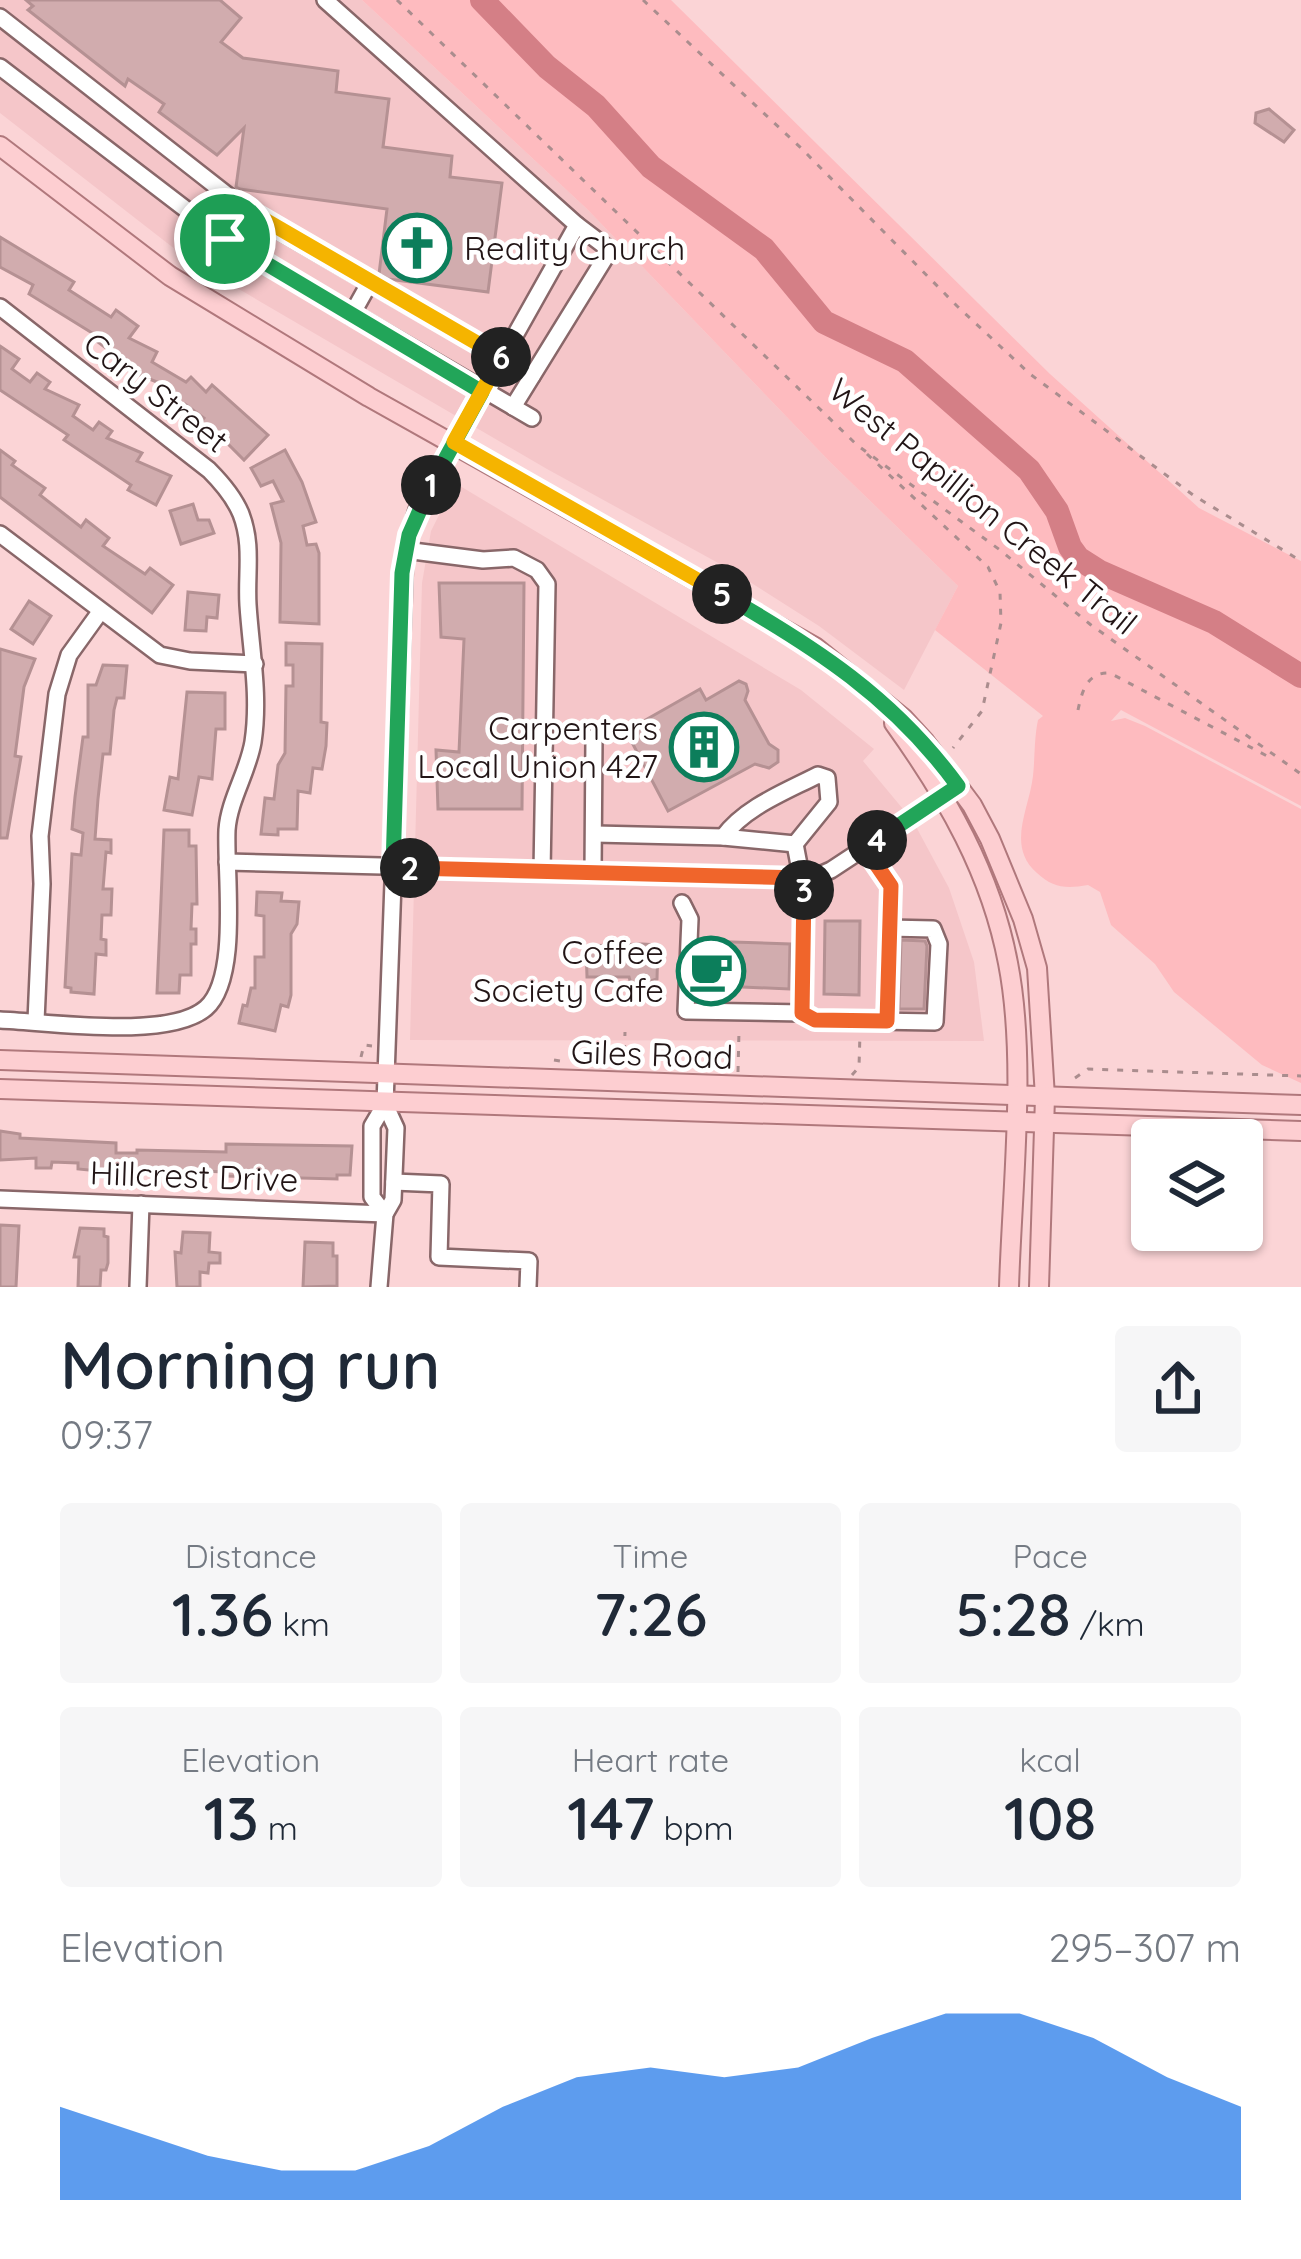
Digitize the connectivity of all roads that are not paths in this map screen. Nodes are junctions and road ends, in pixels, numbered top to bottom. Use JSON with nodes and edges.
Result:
{"nodes":[{"id":1,"x":325,"y":0,"type":"edge"},
{"id":2,"x":0,"y":17,"type":"edge"},
{"id":3,"x":0,"y":67,"type":"edge"},
{"id":4,"x":0,"y":146,"type":"edge"},
{"id":5,"x":246,"y":209,"type":"junction"},
{"id":6,"x":577,"y":225,"type":"junction"},
{"id":7,"x":225,"y":239,"type":"junction"},
{"id":8,"x":370,"y":282,"type":"junction"},
{"id":9,"x":0,"y":307,"type":"edge"},
{"id":10,"x":351,"y":316,"type":"junction"},
{"id":11,"x":502,"y":358,"type":"junction"},
{"id":12,"x":532,"y":376,"type":"junction"},
{"id":13,"x":482,"y":392,"type":"junction"},
{"id":14,"x":513,"y":407,"type":"junction"},
{"id":15,"x":532,"y":418,"type":"dead end"},
{"id":16,"x":454,"y":442,"type":"junction"},
{"id":17,"x":0,"y":534,"type":"edge"},
{"id":18,"x":405,"y":550,"type":"junction"},
{"id":19,"x":100,"y":612,"type":"junction"},
{"id":20,"x":255,"y":664,"type":"junction"},
{"id":21,"x":874,"y":694,"type":"junction"},
{"id":22,"x":593,"y":736,"type":"dead end"},
{"id":23,"x":951,"y":791,"type":"junction"},
{"id":24,"x":595,"y":834,"type":"junction"},
{"id":25,"x":723,"y":837,"type":"junction"},
{"id":26,"x":794,"y":844,"type":"junction"},
{"id":27,"x":865,"y":848,"type":"junction"},
{"id":28,"x":227,"y":862,"type":"junction"},
{"id":29,"x":393,"y":867,"type":"junction"},
{"id":30,"x":542,"y":872,"type":"junction"},
{"id":31,"x":593,"y":873,"type":"junction"},
{"id":32,"x":803,"y":878,"type":"junction"},
{"id":33,"x":686,"y":911,"type":"dead end"},
{"id":34,"x":889,"y":928,"type":"junction"},
{"id":35,"x":802,"y":1013,"type":"junction"},
{"id":36,"x":0,"y":1020,"type":"edge"},
{"id":37,"x":887,"y":1021,"type":"junction"},
{"id":38,"x":36,"y":1022,"type":"junction"},
{"id":39,"x":0,"y":1060,"type":"edge"},
{"id":40,"x":386,"y":1074,"type":"junction"},
{"id":41,"x":0,"y":1089,"type":"edge"},
{"id":42,"x":1016,"y":1096,"type":"junction"},
{"id":43,"x":1045,"y":1097,"type":"junction"},
{"id":44,"x":385,"y":1104,"type":"junction"},
{"id":45,"x":1301,"y":1105,"type":"edge"},
{"id":46,"x":1014,"y":1121,"type":"junction"},
{"id":47,"x":1044,"y":1121,"type":"junction"},
{"id":48,"x":1301,"y":1131,"type":"edge"},
{"id":49,"x":394,"y":1182,"type":"junction"},
{"id":50,"x":0,"y":1199,"type":"edge"},
{"id":51,"x":141,"y":1204,"type":"junction"},
{"id":52,"x":386,"y":1214,"type":"junction"},
{"id":53,"x":138,"y":1287,"type":"edge"},
{"id":54,"x":379,"y":1287,"type":"edge"},
{"id":55,"x":528,"y":1287,"type":"edge"},
{"id":56,"x":1009,"y":1287,"type":"edge"},
{"id":57,"x":1039,"y":1287,"type":"edge"}],
"edges":[{"from":1,"to":6,"type":"street"},
{"from":2,"to":5,"type":"street"},
{"from":3,"to":7,"type":"street"},
{"from":4,"to":16,"type":"main road"},
{"from":5,"to":7,"type":"street"},
{"from":5,"to":8,"type":"street"},
{"from":6,"to":11,"type":"street"},
{"from":6,"to":12,"type":"street"},
{"from":7,"to":10,"type":"street"},
{"from":8,"to":10,"type":"street"},
{"from":8,"to":11,"type":"street"},
{"from":9,"to":20,"type":"street","name":"Cary Street"},
{"from":10,"to":13,"type":"street"},
{"from":11,"to":12,"type":"street"},
{"from":11,"to":13,"type":"street"},
{"from":12,"to":14,"type":"street"},
{"from":13,"to":14,"type":"street"},
{"from":13,"to":16,"type":"street"},
{"from":14,"to":15,"type":"street"},
{"from":16,"to":18,"type":"street"},
{"from":16,"to":21,"type":"main road"},
{"from":17,"to":19,"type":"street"},
{"from":18,"to":29,"type":"street"},
{"from":18,"to":30,"type":"street"},
{"from":19,"to":20,"type":"street"},
{"from":19,"to":38,"type":"street"},
{"from":20,"to":28,"type":"street"},
{"from":21,"to":23,"type":"main road"},
{"from":21,"to":23,"type":"main road"},
{"from":22,"to":24,"type":"street"},
{"from":23,"to":27,"type":"street"},
{"from":23,"to":42,"type":"main road"},
{"from":23,"to":43,"type":"main road"},
{"from":24,"to":25,"type":"street"},
{"from":24,"to":31,"type":"street"},
{"from":25,"to":26,"type":"street"},
{"from":25,"to":26,"type":"street"},
{"from":26,"to":32,"type":"street"},
{"from":27,"to":32,"type":"street"},
{"from":27,"to":34,"type":"street"},
{"from":28,"to":29,"type":"street"},
{"from":28,"to":38,"type":"street"},
{"from":29,"to":30,"type":"street"},
{"from":29,"to":40,"type":"street"},
{"from":30,"to":31,"type":"street"},
{"from":31,"to":32,"type":"street"},
{"from":32,"to":35,"type":"street"},
{"from":33,"to":35,"type":"street"},
{"from":34,"to":37,"type":"street"},
{"from":34,"to":37,"type":"street"},
{"from":35,"to":37,"type":"street"},
{"from":36,"to":38,"type":"street"},
{"from":39,"to":40,"type":"main road","name":"Giles Road"},
{"from":40,"to":42,"type":"main road","name":"Giles Road"},
{"from":40,"to":44,"type":"street"},
{"from":41,"to":44,"type":"main road","name":"Giles Road"},
{"from":42,"to":43,"type":"main road","name":"Giles Road"},
{"from":42,"to":46,"type":"main road"},
{"from":43,"to":45,"type":"main road","name":"Giles Road"},
{"from":43,"to":47,"type":"main road"},
{"from":44,"to":46,"type":"main road","name":"Giles Road"},
{"from":44,"to":49,"type":"street"},
{"from":44,"to":52,"type":"street"},
{"from":46,"to":47,"type":"main road","name":"Giles Road"},
{"from":46,"to":56,"type":"main road"},
{"from":47,"to":48,"type":"main road","name":"Giles Road"},
{"from":47,"to":57,"type":"main road"},
{"from":49,"to":52,"type":"street"},
{"from":49,"to":55,"type":"street"},
{"from":50,"to":51,"type":"street","name":"Hillcrest Drive"},
{"from":51,"to":52,"type":"street","name":"Hillcrest Drive"},
{"from":51,"to":53,"type":"street"},
{"from":52,"to":54,"type":"street"}]}
